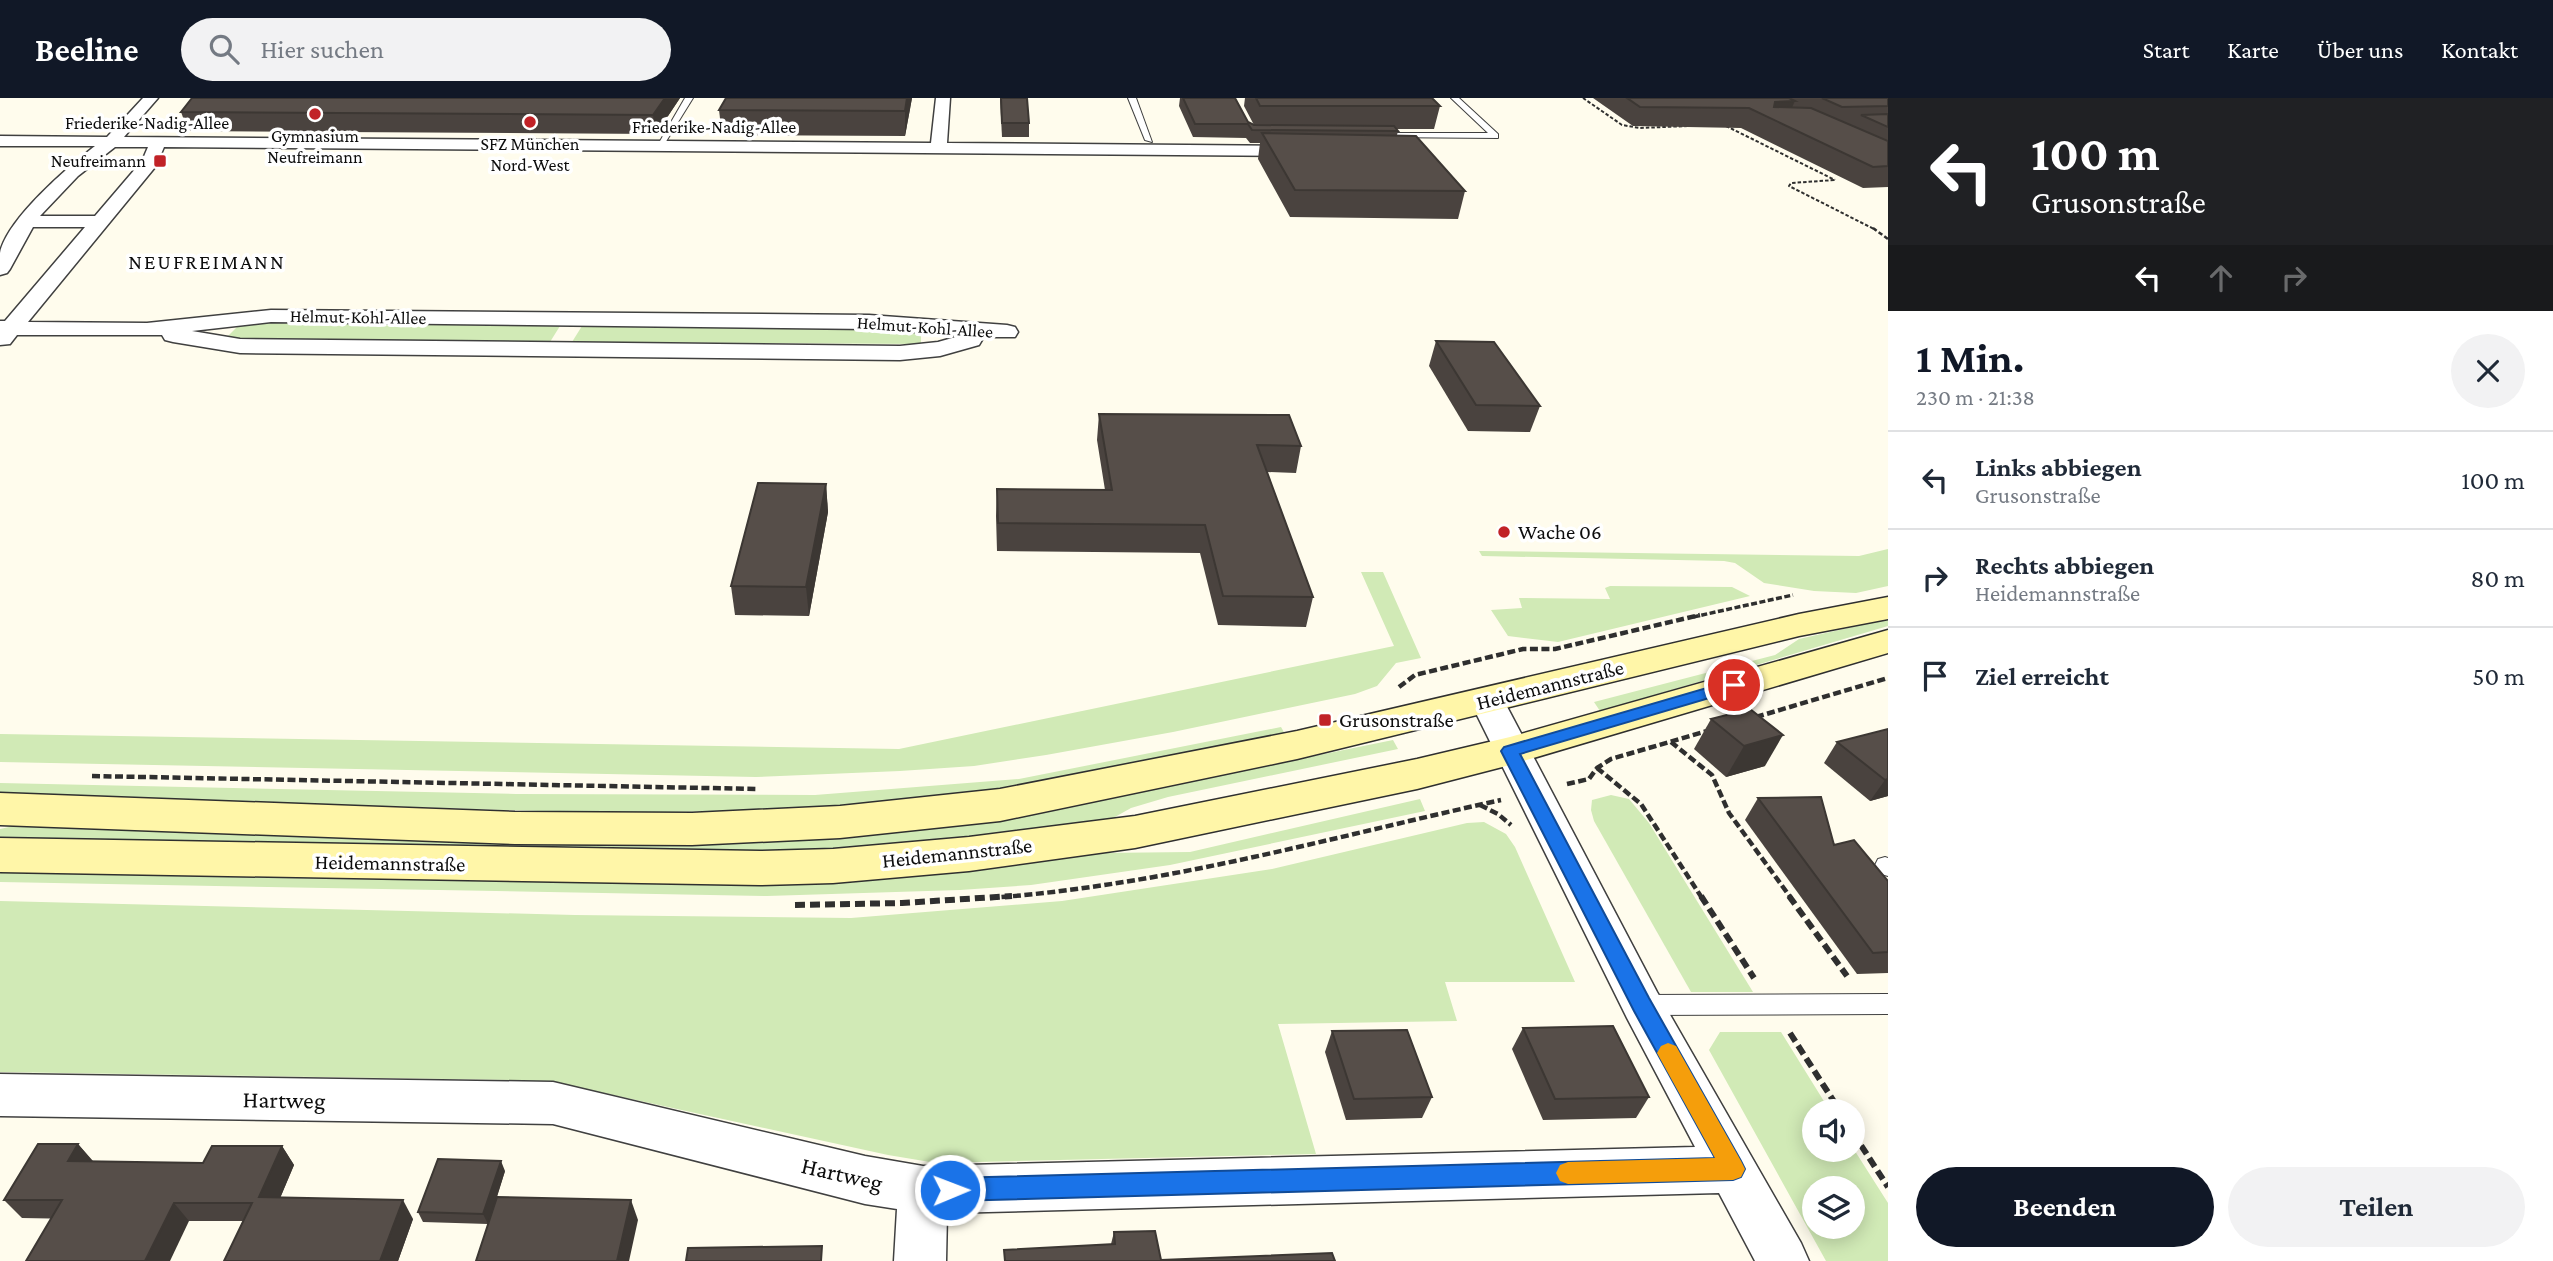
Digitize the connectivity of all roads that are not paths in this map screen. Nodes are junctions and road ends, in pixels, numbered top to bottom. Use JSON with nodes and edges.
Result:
{"nodes":[{"id":1,"x":150,"y":98,"type":"edge"},
{"id":2,"x":689,"y":98,"type":"edge"},
{"id":3,"x":943,"y":98,"type":"edge"},
{"id":4,"x":1132,"y":98,"type":"edge"},
{"id":5,"x":1455,"y":98,"type":"edge"},
{"id":6,"x":1360,"y":135,"type":"edge"},
{"id":7,"x":1149,"y":140,"type":"dead end"},
{"id":8,"x":0,"y":141,"type":"edge"},
{"id":9,"x":111,"y":142,"type":"junction"},
{"id":10,"x":659,"y":146,"type":"junction"},
{"id":11,"x":939,"y":148,"type":"junction"},
{"id":12,"x":155,"y":150,"type":"junction"},
{"id":13,"x":1326,"y":151,"type":"edge"},
{"id":14,"x":83,"y":163,"type":"junction"},
{"id":15,"x":27,"y":221,"type":"junction"},
{"id":16,"x":100,"y":222,"type":"junction"},
{"id":17,"x":0,"y":269,"type":"edge"},
{"id":18,"x":148,"y":330,"type":"junction"},
{"id":19,"x":3,"y":332,"type":"edge"},
{"id":20,"x":1888,"y":608,"type":"edge"},
{"id":21,"x":1888,"y":641,"type":"edge"},
{"id":22,"x":1487,"y":701,"type":"junction"},
{"id":23,"x":1510,"y":751,"type":"junction"},
{"id":24,"x":0,"y":808,"type":"edge"},
{"id":25,"x":0,"y":855,"type":"edge"},
{"id":26,"x":1878,"y":1004,"type":"edge"},
{"id":27,"x":1642,"y":1005,"type":"junction"},
{"id":28,"x":0,"y":1095,"type":"edge"},
{"id":29,"x":1733,"y":1169,"type":"junction"},
{"id":30,"x":923,"y":1190,"type":"junction"},
{"id":31,"x":920,"y":1261,"type":"edge"},
{"id":32,"x":1783,"y":1261,"type":"edge"}],
"edges":[{"from":1,"to":9,"type":"street"},
{"from":2,"to":10,"type":"lane"},
{"from":3,"to":11,"type":"street"},
{"from":4,"to":7,"type":"lane"},
{"from":5,"to":6,"type":"lane"},
{"from":8,"to":9,"type":"street","name":"Friederike-Nadig-Allee"},
{"from":9,"to":12,"type":"street","name":"Friederike-Nadig-Allee"},
{"from":9,"to":14,"type":"street"},
{"from":10,"to":11,"type":"street","name":"Friederike-Nadig-Allee"},
{"from":10,"to":12,"type":"street","name":"Friederike-Nadig-Allee"},
{"from":11,"to":13,"type":"street","name":"Friederike-Nadig-Allee"},
{"from":12,"to":14,"type":"street"},
{"from":12,"to":16,"type":"street"},
{"from":14,"to":15,"type":"street"},
{"from":15,"to":16,"type":"street"},
{"from":15,"to":17,"type":"street"},
{"from":16,"to":19,"type":"street"},
{"from":18,"to":18,"type":"street","name":"Helmut-Kohl-Allee"},
{"from":18,"to":19,"type":"street","name":"Helmut-Kohl-Allee"},
{"from":20,"to":22,"type":"main road","name":"Heidemannstraße"},
{"from":21,"to":23,"type":"main road","name":"Heidemannstraße"},
{"from":22,"to":23,"type":"street"},
{"from":22,"to":24,"type":"main road","name":"Heidemannstraße"},
{"from":23,"to":25,"type":"main road","name":"Heidemannstraße"},
{"from":23,"to":27,"type":"street"},
{"from":26,"to":27,"type":"lane"},
{"from":27,"to":29,"type":"street"},
{"from":28,"to":30,"type":"street","name":"Hartweg"},
{"from":29,"to":30,"type":"street","name":"Hartweg"},
{"from":29,"to":32,"type":"street"},
{"from":30,"to":31,"type":"street"}]}
